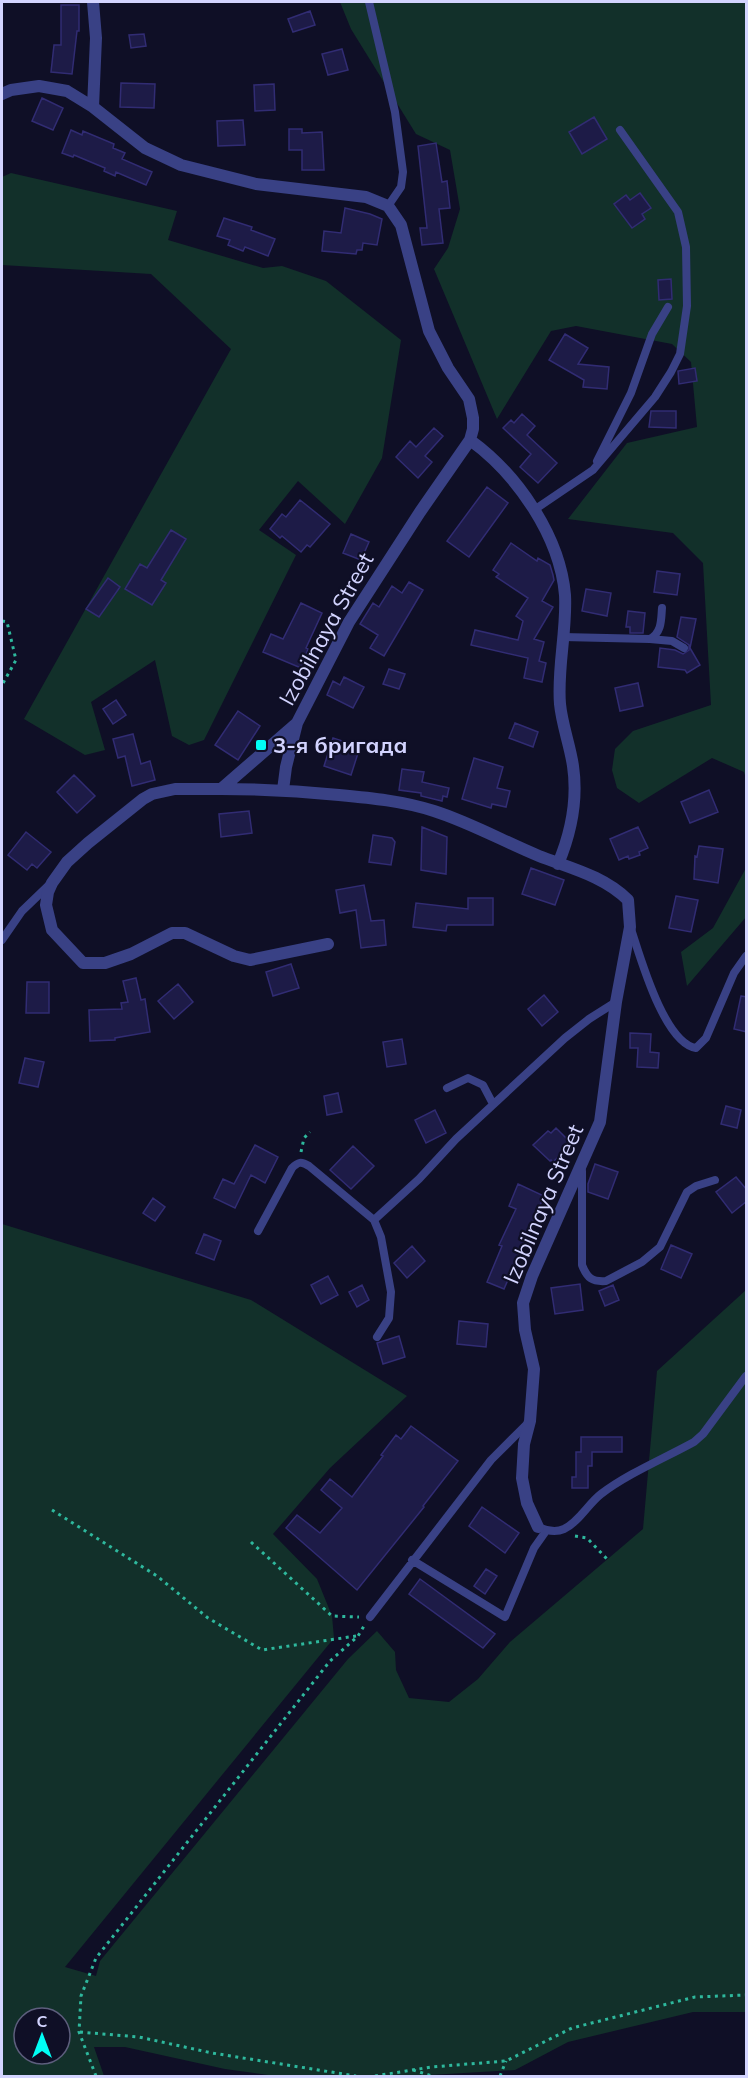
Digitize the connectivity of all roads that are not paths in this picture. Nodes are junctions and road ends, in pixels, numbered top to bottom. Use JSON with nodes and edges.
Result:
{"nodes":[{"id":1,"x":93,"y":2,"type":"edge"},
{"id":2,"x":369,"y":2,"type":"edge"},
{"id":3,"x":2,"y":94,"type":"edge"},
{"id":4,"x":93,"y":107,"type":"junction"},
{"id":5,"x":620,"y":130,"type":"dead end"},
{"id":6,"x":388,"y":206,"type":"junction"},
{"id":7,"x":668,"y":307,"type":"dead end"},
{"id":8,"x":470,"y":440,"type":"junction"},
{"id":9,"x":593,"y":470,"type":"junction"},
{"id":10,"x":534,"y":510,"type":"junction"},
{"id":11,"x":662,"y":608,"type":"dead end"},
{"id":12,"x":564,"y":637,"type":"junction"},
{"id":13,"x":650,"y":639,"type":"junction"},
{"id":14,"x":684,"y":648,"type":"dead end"},
{"id":15,"x":297,"y":723,"type":"junction"},
{"id":16,"x":221,"y":789,"type":"junction"},
{"id":17,"x":283,"y":790,"type":"junction"},
{"id":18,"x":558,"y":864,"type":"junction"},
{"id":19,"x":52,"y":883,"type":"junction"},
{"id":20,"x":630,"y":927,"type":"junction"},
{"id":21,"x":2,"y":940,"type":"edge"},
{"id":22,"x":328,"y":944,"type":"dead end"},
{"id":23,"x":747,"y":956,"type":"edge"},
{"id":24,"x":616,"y":1002,"type":"junction"},
{"id":25,"x":447,"y":1088,"type":"dead end"},
{"id":26,"x":493,"y":1104,"type":"junction"},
{"id":27,"x":582,"y":1166,"type":"junction"},
{"id":28,"x":715,"y":1180,"type":"dead end"},
{"id":29,"x":374,"y":1220,"type":"junction"},
{"id":30,"x":258,"y":1231,"type":"dead end"},
{"id":31,"x":376,"y":1337,"type":"dead end"},
{"id":32,"x":747,"y":1376,"type":"edge"},
{"id":33,"x":530,"y":1421,"type":"junction"},
{"id":34,"x":542,"y":1529,"type":"junction"},
{"id":35,"x":412,"y":1560,"type":"junction"},
{"id":36,"x":370,"y":1617,"type":"road end"}],
"edges":[{"from":1,"to":4,"type":"street"},
{"from":2,"to":6,"type":"lane"},
{"from":3,"to":4,"type":"street"},
{"from":4,"to":6,"type":"street"},
{"from":5,"to":9,"type":"lane"},
{"from":6,"to":8,"type":"street"},
{"from":7,"to":9,"type":"lane"},
{"from":8,"to":10,"type":"street"},
{"from":8,"to":15,"type":"street","name":"Izobilnaya Street"},
{"from":9,"to":10,"type":"lane"},
{"from":10,"to":12,"type":"street"},
{"from":11,"to":13,"type":"lane"},
{"from":12,"to":13,"type":"lane"},
{"from":12,"to":18,"type":"street"},
{"from":13,"to":14,"type":"lane"},
{"from":15,"to":16,"type":"street"},
{"from":15,"to":17,"type":"street","name":"Izobilnaya Street"},
{"from":16,"to":17,"type":"street"},
{"from":16,"to":19,"type":"street"},
{"from":17,"to":18,"type":"street","name":"Izobilnaya Street"},
{"from":18,"to":20,"type":"street","name":"Izobilnaya Street"},
{"from":19,"to":21,"type":"lane"},
{"from":19,"to":22,"type":"street"},
{"from":20,"to":23,"type":"lane"},
{"from":20,"to":24,"type":"street","name":"Izobilnaya Street"},
{"from":24,"to":26,"type":"lane"},
{"from":24,"to":27,"type":"street","name":"Izobilnaya Street"},
{"from":25,"to":26,"type":"lane"},
{"from":26,"to":29,"type":"lane"},
{"from":27,"to":28,"type":"lane"},
{"from":27,"to":33,"type":"street","name":"Izobilnaya Street"},
{"from":29,"to":30,"type":"lane"},
{"from":29,"to":31,"type":"lane"},
{"from":32,"to":34,"type":"lane"},
{"from":33,"to":34,"type":"street","name":"Izobilnaya Street"},
{"from":33,"to":35,"type":"lane"},
{"from":34,"to":35,"type":"lane"},
{"from":35,"to":36,"type":"lane"}]}
